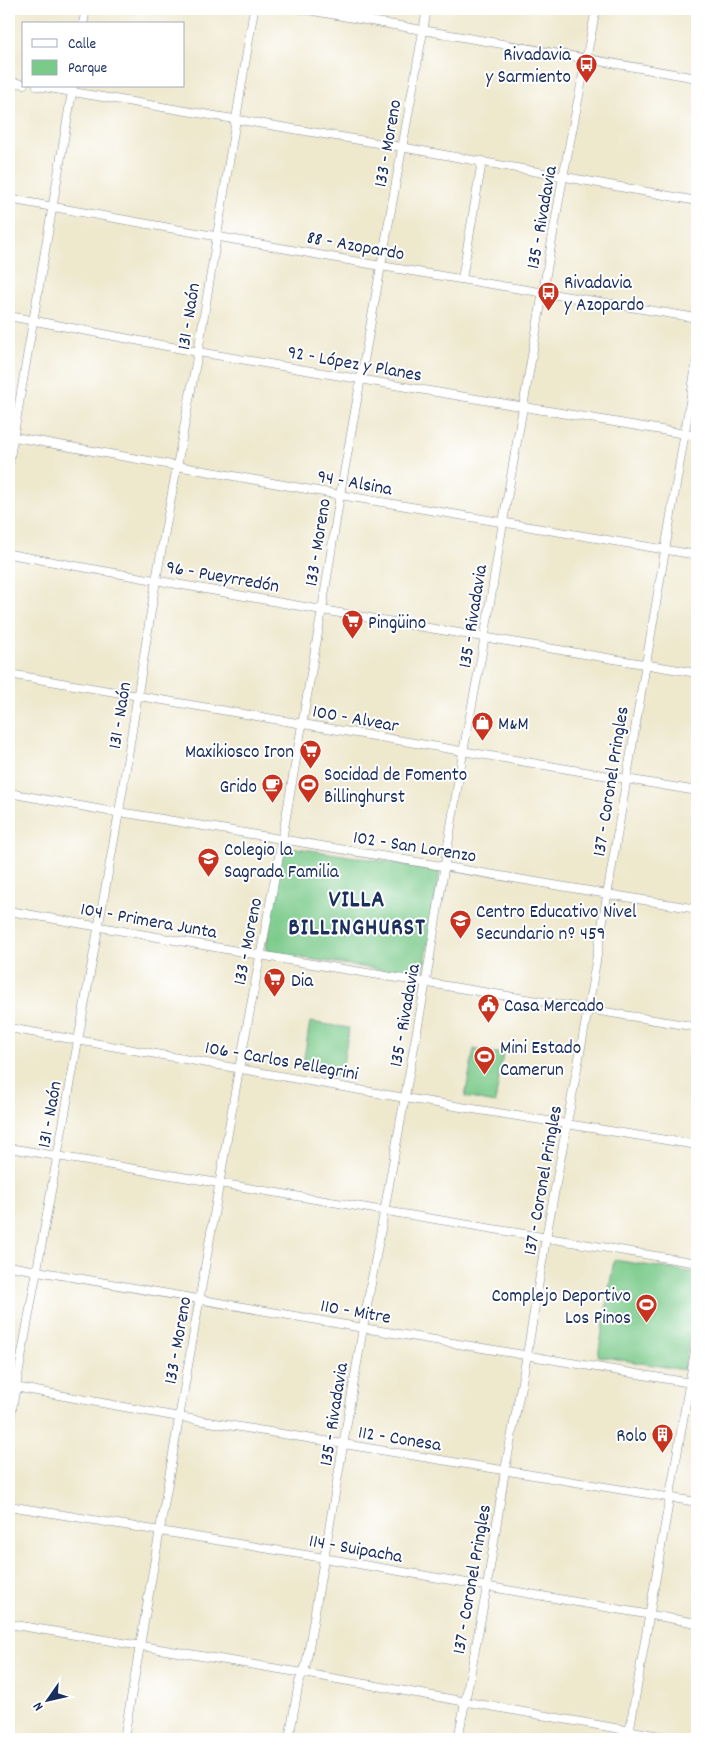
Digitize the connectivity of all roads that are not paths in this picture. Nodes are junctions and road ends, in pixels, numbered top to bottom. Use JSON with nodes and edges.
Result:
{"nodes":[{"id":1,"x":86,"y":9,"type":"edge"},
{"id":2,"x":254,"y":9,"type":"edge"},
{"id":3,"x":302,"y":9,"type":"edge"},
{"id":4,"x":427,"y":9,"type":"edge"},
{"id":5,"x":596,"y":9,"type":"edge"},
{"id":6,"x":83,"y":22,"type":"edge"},
{"id":7,"x":423,"y":30,"type":"junction"},
{"id":8,"x":586,"y":59,"type":"junction"},
{"id":9,"x":697,"y":78,"type":"edge"},
{"id":10,"x":9,"y":82,"type":"edge"},
{"id":11,"x":22,"y":84,"type":"edge"},
{"id":12,"x":72,"y":89,"type":"edge"},
{"id":13,"x":235,"y":118,"type":"junction"},
{"id":14,"x":402,"y":147,"type":"junction"},
{"id":15,"x":482,"y":161,"type":"junction"},
{"id":16,"x":563,"y":177,"type":"junction"},
{"id":17,"x":9,"y":200,"type":"edge"},
{"id":18,"x":697,"y":201,"type":"edge"},
{"id":19,"x":52,"y":207,"type":"junction"},
{"id":20,"x":216,"y":236,"type":"junction"},
{"id":21,"x":381,"y":266,"type":"junction"},
{"id":22,"x":462,"y":279,"type":"junction"},
{"id":23,"x":543,"y":293,"type":"junction"},
{"id":24,"x":9,"y":316,"type":"edge"},
{"id":25,"x":697,"y":318,"type":"edge"},
{"id":26,"x":33,"y":320,"type":"junction"},
{"id":27,"x":198,"y":352,"type":"junction"},
{"id":28,"x":697,"y":360,"type":"edge"},
{"id":29,"x":362,"y":380,"type":"junction"},
{"id":30,"x":523,"y":406,"type":"junction"},
{"id":31,"x":685,"y":434,"type":"junction"},
{"id":32,"x":11,"y":436,"type":"edge"},
{"id":33,"x":697,"y":436,"type":"edge"},
{"id":34,"x":9,"y":463,"type":"edge"},
{"id":35,"x":177,"y":466,"type":"junction"},
{"id":36,"x":340,"y":495,"type":"junction"},
{"id":37,"x":503,"y":522,"type":"junction"},
{"id":38,"x":666,"y":549,"type":"junction"},
{"id":39,"x":9,"y":554,"type":"edge"},
{"id":40,"x":697,"y":555,"type":"edge"},
{"id":41,"x":156,"y":580,"type":"junction"},
{"id":42,"x":322,"y":610,"type":"junction"},
{"id":43,"x":484,"y":636,"type":"junction"},
{"id":44,"x":645,"y":664,"type":"junction"},
{"id":45,"x":697,"y":673,"type":"edge"},
{"id":46,"x":9,"y":674,"type":"edge"},
{"id":47,"x":138,"y":696,"type":"junction"},
{"id":48,"x":301,"y":724,"type":"junction"},
{"id":49,"x":463,"y":752,"type":"junction"},
{"id":50,"x":626,"y":779,"type":"junction"},
{"id":51,"x":697,"y":791,"type":"edge"},
{"id":52,"x":9,"y":792,"type":"edge"},
{"id":53,"x":119,"y":812,"type":"junction"},
{"id":54,"x":282,"y":840,"type":"junction"},
{"id":55,"x":445,"y":866,"type":"junction"},
{"id":56,"x":607,"y":894,"type":"junction"},
{"id":57,"x":697,"y":909,"type":"edge"},
{"id":58,"x":9,"y":911,"type":"edge"},
{"id":59,"x":98,"y":927,"type":"junction"},
{"id":60,"x":260,"y":954,"type":"junction"},
{"id":61,"x":426,"y":981,"type":"junction"},
{"id":62,"x":588,"y":1009,"type":"junction"},
{"id":63,"x":697,"y":1027,"type":"edge"},
{"id":64,"x":9,"y":1028,"type":"edge"},
{"id":65,"x":78,"y":1040,"type":"junction"},
{"id":66,"x":239,"y":1069,"type":"junction"},
{"id":67,"x":404,"y":1098,"type":"junction"},
{"id":68,"x":568,"y":1123,"type":"junction"},
{"id":69,"x":697,"y":1145,"type":"edge"},
{"id":70,"x":9,"y":1148,"type":"edge"},
{"id":71,"x":57,"y":1156,"type":"junction"},
{"id":72,"x":219,"y":1184,"type":"junction"},
{"id":73,"x":383,"y":1212,"type":"junction"},
{"id":74,"x":546,"y":1238,"type":"junction"},
{"id":75,"x":697,"y":1263,"type":"edge"},
{"id":76,"x":9,"y":1266,"type":"edge"},
{"id":77,"x":36,"y":1270,"type":"junction"},
{"id":78,"x":200,"y":1299,"type":"junction"},
{"id":79,"x":362,"y":1328,"type":"junction"},
{"id":80,"x":697,"y":1339,"type":"edge"},
{"id":81,"x":527,"y":1355,"type":"junction"},
{"id":82,"x":694,"y":1383,"type":"edge"},
{"id":83,"x":12,"y":1386,"type":"edge"},
{"id":84,"x":179,"y":1417,"type":"junction"},
{"id":85,"x":9,"y":1426,"type":"edge"},
{"id":86,"x":344,"y":1444,"type":"junction"},
{"id":87,"x":505,"y":1470,"type":"junction"},
{"id":88,"x":670,"y":1497,"type":"junction"},
{"id":89,"x":697,"y":1502,"type":"edge"},
{"id":90,"x":9,"y":1506,"type":"edge"},
{"id":91,"x":160,"y":1531,"type":"junction"},
{"id":92,"x":324,"y":1558,"type":"junction"},
{"id":93,"x":487,"y":1587,"type":"junction"},
{"id":94,"x":650,"y":1614,"type":"junction"},
{"id":95,"x":697,"y":1623,"type":"edge"},
{"id":96,"x":9,"y":1624,"type":"edge"},
{"id":97,"x":140,"y":1645,"type":"junction"},
{"id":98,"x":303,"y":1673,"type":"junction"},
{"id":99,"x":465,"y":1702,"type":"junction"},
{"id":100,"x":629,"y":1730,"type":"junction"},
{"id":101,"x":124,"y":1739,"type":"edge"},
{"id":102,"x":289,"y":1739,"type":"edge"},
{"id":103,"x":458,"y":1739,"type":"edge"},
{"id":104,"x":628,"y":1739,"type":"edge"},
{"id":105,"x":677,"y":1739,"type":"edge"}],
"edges":[{"from":1,"to":6,"type":"street"},
{"from":2,"to":13,"type":"street","name":"131 - Naón"},
{"from":3,"to":7,"type":"street"},
{"from":4,"to":7,"type":"street","name":"133 - Moreno"},
{"from":5,"to":8,"type":"street","name":"135 - Rivadavia"},
{"from":7,"to":8,"type":"street"},
{"from":7,"to":14,"type":"street","name":"133 - Moreno"},
{"from":8,"to":9,"type":"street"},
{"from":8,"to":16,"type":"street","name":"135 - Rivadavia"},
{"from":10,"to":11,"type":"street"},
{"from":12,"to":13,"type":"street"},
{"from":12,"to":19,"type":"street"},
{"from":13,"to":14,"type":"street"},
{"from":13,"to":20,"type":"street","name":"131 - Naón"},
{"from":14,"to":15,"type":"street"},
{"from":14,"to":21,"type":"street","name":"133 - Moreno"},
{"from":15,"to":16,"type":"street"},
{"from":15,"to":22,"type":"street"},
{"from":16,"to":18,"type":"street"},
{"from":16,"to":23,"type":"street","name":"135 - Rivadavia"},
{"from":17,"to":19,"type":"street","name":"88 - Azopardo"},
{"from":19,"to":20,"type":"street","name":"88 - Azopardo"},
{"from":19,"to":26,"type":"street"},
{"from":20,"to":21,"type":"street","name":"88 - Azopardo"},
{"from":20,"to":27,"type":"street","name":"131 - Naón"},
{"from":21,"to":22,"type":"street","name":"88 - Azopardo"},
{"from":21,"to":29,"type":"street","name":"133 - Moreno"},
{"from":22,"to":23,"type":"street","name":"88 - Azopardo"},
{"from":23,"to":25,"type":"street","name":"88 - Azopardo"},
{"from":23,"to":30,"type":"street","name":"135 - Rivadavia"},
{"from":24,"to":26,"type":"street","name":"92 - López y Planes"},
{"from":26,"to":27,"type":"street","name":"92 - López y Planes"},
{"from":26,"to":32,"type":"street"},
{"from":27,"to":29,"type":"street","name":"92 - López y Planes"},
{"from":27,"to":35,"type":"street","name":"131 - Naón"},
{"from":28,"to":31,"type":"street","name":"137 - Coronel Pringles"},
{"from":29,"to":30,"type":"street","name":"92 - López y Planes"},
{"from":29,"to":36,"type":"street","name":"133 - Moreno"},
{"from":30,"to":31,"type":"street","name":"92 - López y Planes"},
{"from":30,"to":37,"type":"street","name":"135 - Rivadavia"},
{"from":31,"to":33,"type":"street","name":"92 - López y Planes"},
{"from":31,"to":38,"type":"street","name":"137 - Coronel Pringles"},
{"from":32,"to":34,"type":"street"},
{"from":32,"to":35,"type":"street","name":"94 - Alsina"},
{"from":35,"to":36,"type":"street","name":"94 - Alsina"},
{"from":35,"to":41,"type":"street","name":"131 - Naón"},
{"from":36,"to":37,"type":"street","name":"94 - Alsina"},
{"from":36,"to":42,"type":"street","name":"133 - Moreno"},
{"from":37,"to":38,"type":"street","name":"94 - Alsina"},
{"from":37,"to":43,"type":"street","name":"135 - Rivadavia"},
{"from":38,"to":40,"type":"street","name":"94 - Alsina"},
{"from":38,"to":44,"type":"street","name":"137 - Coronel Pringles"},
{"from":39,"to":41,"type":"street","name":"96 - Pueyrredón"},
{"from":41,"to":42,"type":"street","name":"96 - Pueyrredón"},
{"from":41,"to":47,"type":"street","name":"131 - Naón"},
{"from":42,"to":43,"type":"street","name":"96 - Pueyrredón"},
{"from":42,"to":48,"type":"street","name":"133 - Moreno"},
{"from":43,"to":44,"type":"street","name":"96 - Pueyrredón"},
{"from":43,"to":49,"type":"street","name":"135 - Rivadavia"},
{"from":44,"to":45,"type":"street","name":"96 - Pueyrredón"},
{"from":44,"to":50,"type":"street","name":"137 - Coronel Pringles"},
{"from":46,"to":47,"type":"street","name":"100 - Alvear"},
{"from":47,"to":48,"type":"street","name":"100 - Alvear"},
{"from":47,"to":53,"type":"street","name":"131 - Naón"},
{"from":48,"to":49,"type":"street","name":"100 - Alvear"},
{"from":48,"to":54,"type":"street","name":"133 - Moreno"},
{"from":49,"to":50,"type":"street","name":"100 - Alvear"},
{"from":49,"to":55,"type":"street","name":"135 - Rivadavia"},
{"from":50,"to":51,"type":"street","name":"100 - Alvear"},
{"from":50,"to":56,"type":"street","name":"137 - Coronel Pringles"},
{"from":52,"to":53,"type":"street","name":"102 - San Lorenzo"},
{"from":53,"to":54,"type":"street","name":"102 - San Lorenzo"},
{"from":53,"to":59,"type":"street","name":"131 - Naón"},
{"from":54,"to":55,"type":"street","name":"102 - San Lorenzo"},
{"from":54,"to":60,"type":"street","name":"133 - Moreno"},
{"from":55,"to":56,"type":"street","name":"102 - San Lorenzo"},
{"from":55,"to":61,"type":"street","name":"135 - Rivadavia"},
{"from":56,"to":57,"type":"street","name":"102 - San Lorenzo"},
{"from":56,"to":62,"type":"street","name":"137 - Coronel Pringles"},
{"from":58,"to":59,"type":"street","name":"104 - Primera Junta"},
{"from":59,"to":60,"type":"street","name":"104 - Primera Junta"},
{"from":59,"to":65,"type":"street","name":"131 - Naón"},
{"from":60,"to":61,"type":"street","name":"104 - Primera Junta"},
{"from":60,"to":66,"type":"street","name":"133 - Moreno"},
{"from":61,"to":62,"type":"street","name":"104 - Primera Junta"},
{"from":61,"to":67,"type":"street","name":"135 - Rivadavia"},
{"from":62,"to":63,"type":"street","name":"104 - Primera Junta"},
{"from":62,"to":68,"type":"street","name":"137 - Coronel Pringles"},
{"from":64,"to":65,"type":"street","name":"106 - Carlos Pellegrini"},
{"from":65,"to":66,"type":"street","name":"106 - Carlos Pellegrini"},
{"from":65,"to":71,"type":"street","name":"131 - Naón"},
{"from":66,"to":67,"type":"street","name":"106 - Carlos Pellegrini"},
{"from":66,"to":72,"type":"street","name":"133 - Moreno"},
{"from":67,"to":68,"type":"street","name":"106 - Carlos Pellegrini"},
{"from":67,"to":73,"type":"street","name":"135 - Rivadavia"},
{"from":68,"to":69,"type":"street","name":"106 - Carlos Pellegrini"},
{"from":68,"to":74,"type":"street","name":"137 - Coronel Pringles"},
{"from":70,"to":71,"type":"street"},
{"from":71,"to":72,"type":"street"},
{"from":71,"to":77,"type":"street","name":"131 - Naón"},
{"from":72,"to":73,"type":"street"},
{"from":72,"to":78,"type":"street","name":"133 - Moreno"},
{"from":73,"to":74,"type":"street"},
{"from":73,"to":79,"type":"street","name":"135 - Rivadavia"},
{"from":74,"to":75,"type":"street"},
{"from":74,"to":81,"type":"street","name":"137 - Coronel Pringles"},
{"from":76,"to":77,"type":"street","name":"110 - Mitre"},
{"from":77,"to":78,"type":"street","name":"110 - Mitre"},
{"from":77,"to":83,"type":"street","name":"131 - Naón"},
{"from":78,"to":79,"type":"street","name":"110 - Mitre"},
{"from":78,"to":84,"type":"street","name":"133 - Moreno"},
{"from":79,"to":81,"type":"street","name":"110 - Mitre"},
{"from":79,"to":86,"type":"street","name":"135 - Rivadavia"},
{"from":80,"to":82,"type":"street"},
{"from":81,"to":82,"type":"street","name":"110 - Mitre"},
{"from":81,"to":87,"type":"street","name":"137 - Coronel Pringles"},
{"from":82,"to":88,"type":"street"},
{"from":83,"to":84,"type":"street","name":"112 - Conesa"},
{"from":83,"to":85,"type":"street","name":"131 - Naón"},
{"from":84,"to":86,"type":"street","name":"112 - Conesa"},
{"from":84,"to":91,"type":"street","name":"133 - Moreno"},
{"from":86,"to":87,"type":"street","name":"112 - Conesa"},
{"from":86,"to":92,"type":"street","name":"135 - Rivadavia"},
{"from":87,"to":88,"type":"street","name":"112 - Conesa"},
{"from":87,"to":93,"type":"street","name":"137 - Coronel Pringles"},
{"from":88,"to":89,"type":"street","name":"112 - Conesa"},
{"from":88,"to":94,"type":"street"},
{"from":90,"to":91,"type":"street","name":"114 - Suipacha"},
{"from":91,"to":92,"type":"street","name":"114 - Suipacha"},
{"from":91,"to":97,"type":"street","name":"133 - Moreno"},
{"from":92,"to":93,"type":"street","name":"114 - Suipacha"},
{"from":92,"to":98,"type":"street","name":"135 - Rivadavia"},
{"from":93,"to":94,"type":"street","name":"114 - Suipacha"},
{"from":93,"to":99,"type":"street","name":"137 - Coronel Pringles"},
{"from":94,"to":95,"type":"street","name":"114 - Suipacha"},
{"from":94,"to":100,"type":"street"},
{"from":96,"to":97,"type":"street"},
{"from":97,"to":98,"type":"street"},
{"from":97,"to":101,"type":"street","name":"133 - Moreno"},
{"from":98,"to":99,"type":"street"},
{"from":98,"to":102,"type":"street","name":"135 - Rivadavia"},
{"from":99,"to":100,"type":"street"},
{"from":99,"to":103,"type":"street","name":"137 - Coronel Pringles"},
{"from":100,"to":104,"type":"street"},
{"from":100,"to":105,"type":"street"}]}
